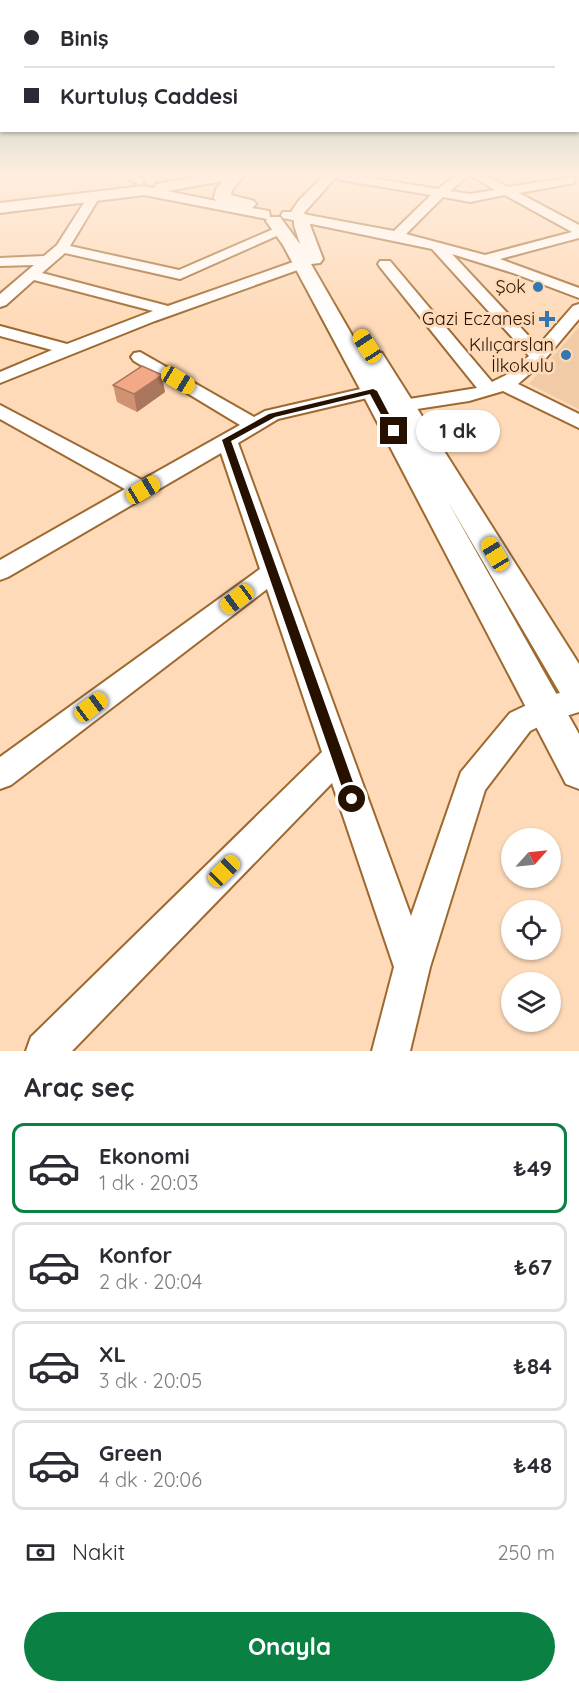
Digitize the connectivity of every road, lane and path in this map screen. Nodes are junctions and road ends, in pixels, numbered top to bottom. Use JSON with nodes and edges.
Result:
{"nodes":[{"id":1,"x":76,"y":225,"type":"edge"},
{"id":2,"x":270,"y":225,"type":"edge"},
{"id":3,"x":286,"y":225,"type":"edge"},
{"id":4,"x":302,"y":225,"type":"edge"},
{"id":5,"x":328,"y":225,"type":"edge"},
{"id":6,"x":408,"y":225,"type":"edge"},
{"id":7,"x":579,"y":234,"type":"edge"},
{"id":8,"x":397,"y":236,"type":"junction"},
{"id":9,"x":437,"y":246,"type":"junction"},
{"id":10,"x":62,"y":248,"type":"junction"},
{"id":11,"x":485,"y":259,"type":"junction"},
{"id":12,"x":49,"y":260,"type":"junction"},
{"id":13,"x":0,"y":262,"type":"edge"},
{"id":14,"x":301,"y":264,"type":"junction"},
{"id":15,"x":385,"y":264,"type":"dead end"},
{"id":16,"x":33,"y":275,"type":"junction"},
{"id":17,"x":579,"y":293,"type":"edge"},
{"id":18,"x":0,"y":302,"type":"edge"},
{"id":19,"x":579,"y":309,"type":"edge"},
{"id":20,"x":166,"y":310,"type":"junction"},
{"id":21,"x":0,"y":330,"type":"edge"},
{"id":22,"x":67,"y":349,"type":"junction"},
{"id":23,"x":537,"y":355,"type":"junction"},
{"id":24,"x":140,"y":357,"type":"dead end"},
{"id":25,"x":0,"y":378,"type":"edge"},
{"id":26,"x":497,"y":387,"type":"junction"},
{"id":27,"x":390,"y":394,"type":"junction"},
{"id":28,"x":0,"y":411,"type":"edge"},
{"id":29,"x":579,"y":422,"type":"edge"},
{"id":30,"x":254,"y":425,"type":"junction"},
{"id":31,"x":226,"y":440,"type":"junction"},
{"id":32,"x":143,"y":490,"type":"junction"},
{"id":33,"x":1,"y":569,"type":"edge"},
{"id":34,"x":273,"y":572,"type":"junction"},
{"id":35,"x":579,"y":694,"type":"edge"},
{"id":36,"x":579,"y":700,"type":"edge"},
{"id":37,"x":544,"y":710,"type":"junction"},
{"id":38,"x":338,"y":756,"type":"junction"},
{"id":39,"x":579,"y":771,"type":"edge"},
{"id":40,"x":0,"y":775,"type":"edge"},
{"id":41,"x":412,"y":967,"type":"junction"},
{"id":42,"x":45,"y":1051,"type":"edge"},
{"id":43,"x":391,"y":1051,"type":"edge"}],
"edges":[{"from":1,"to":10,"type":"street"},
{"from":2,"to":10,"type":"street"},
{"from":3,"to":14,"type":"main road"},
{"from":4,"to":27,"type":"main road"},
{"from":5,"to":8,"type":"street"},
{"from":6,"to":8,"type":"street"},
{"from":7,"to":11,"type":"street"},
{"from":8,"to":9,"type":"street"},
{"from":9,"to":11,"type":"street"},
{"from":9,"to":23,"type":"street"},
{"from":10,"to":12,"type":"street"},
{"from":11,"to":17,"type":"street"},
{"from":12,"to":13,"type":"street"},
{"from":12,"to":16,"type":"street"},
{"from":14,"to":20,"type":"street"},
{"from":14,"to":27,"type":"main road"},
{"from":15,"to":26,"type":"street"},
{"from":16,"to":18,"type":"street"},
{"from":16,"to":20,"type":"street"},
{"from":19,"to":23,"type":"street"},
{"from":20,"to":22,"type":"street"},
{"from":21,"to":22,"type":"street"},
{"from":22,"to":25,"type":"street"},
{"from":23,"to":26,"type":"street"},
{"from":24,"to":30,"type":"street"},
{"from":26,"to":27,"type":"street"},
{"from":26,"to":29,"type":"street"},
{"from":27,"to":30,"type":"street"},
{"from":27,"to":35,"type":"main road"},
{"from":27,"to":37,"type":"main road"},
{"from":28,"to":32,"type":"street"},
{"from":30,"to":31,"type":"street"},
{"from":31,"to":32,"type":"street"},
{"from":31,"to":34,"type":"street"},
{"from":32,"to":33,"type":"street"},
{"from":34,"to":38,"type":"street"},
{"from":34,"to":40,"type":"street"},
{"from":36,"to":37,"type":"street"},
{"from":37,"to":39,"type":"main road"},
{"from":37,"to":41,"type":"street"},
{"from":38,"to":41,"type":"street"},
{"from":38,"to":42,"type":"street"},
{"from":41,"to":43,"type":"street"}]}
